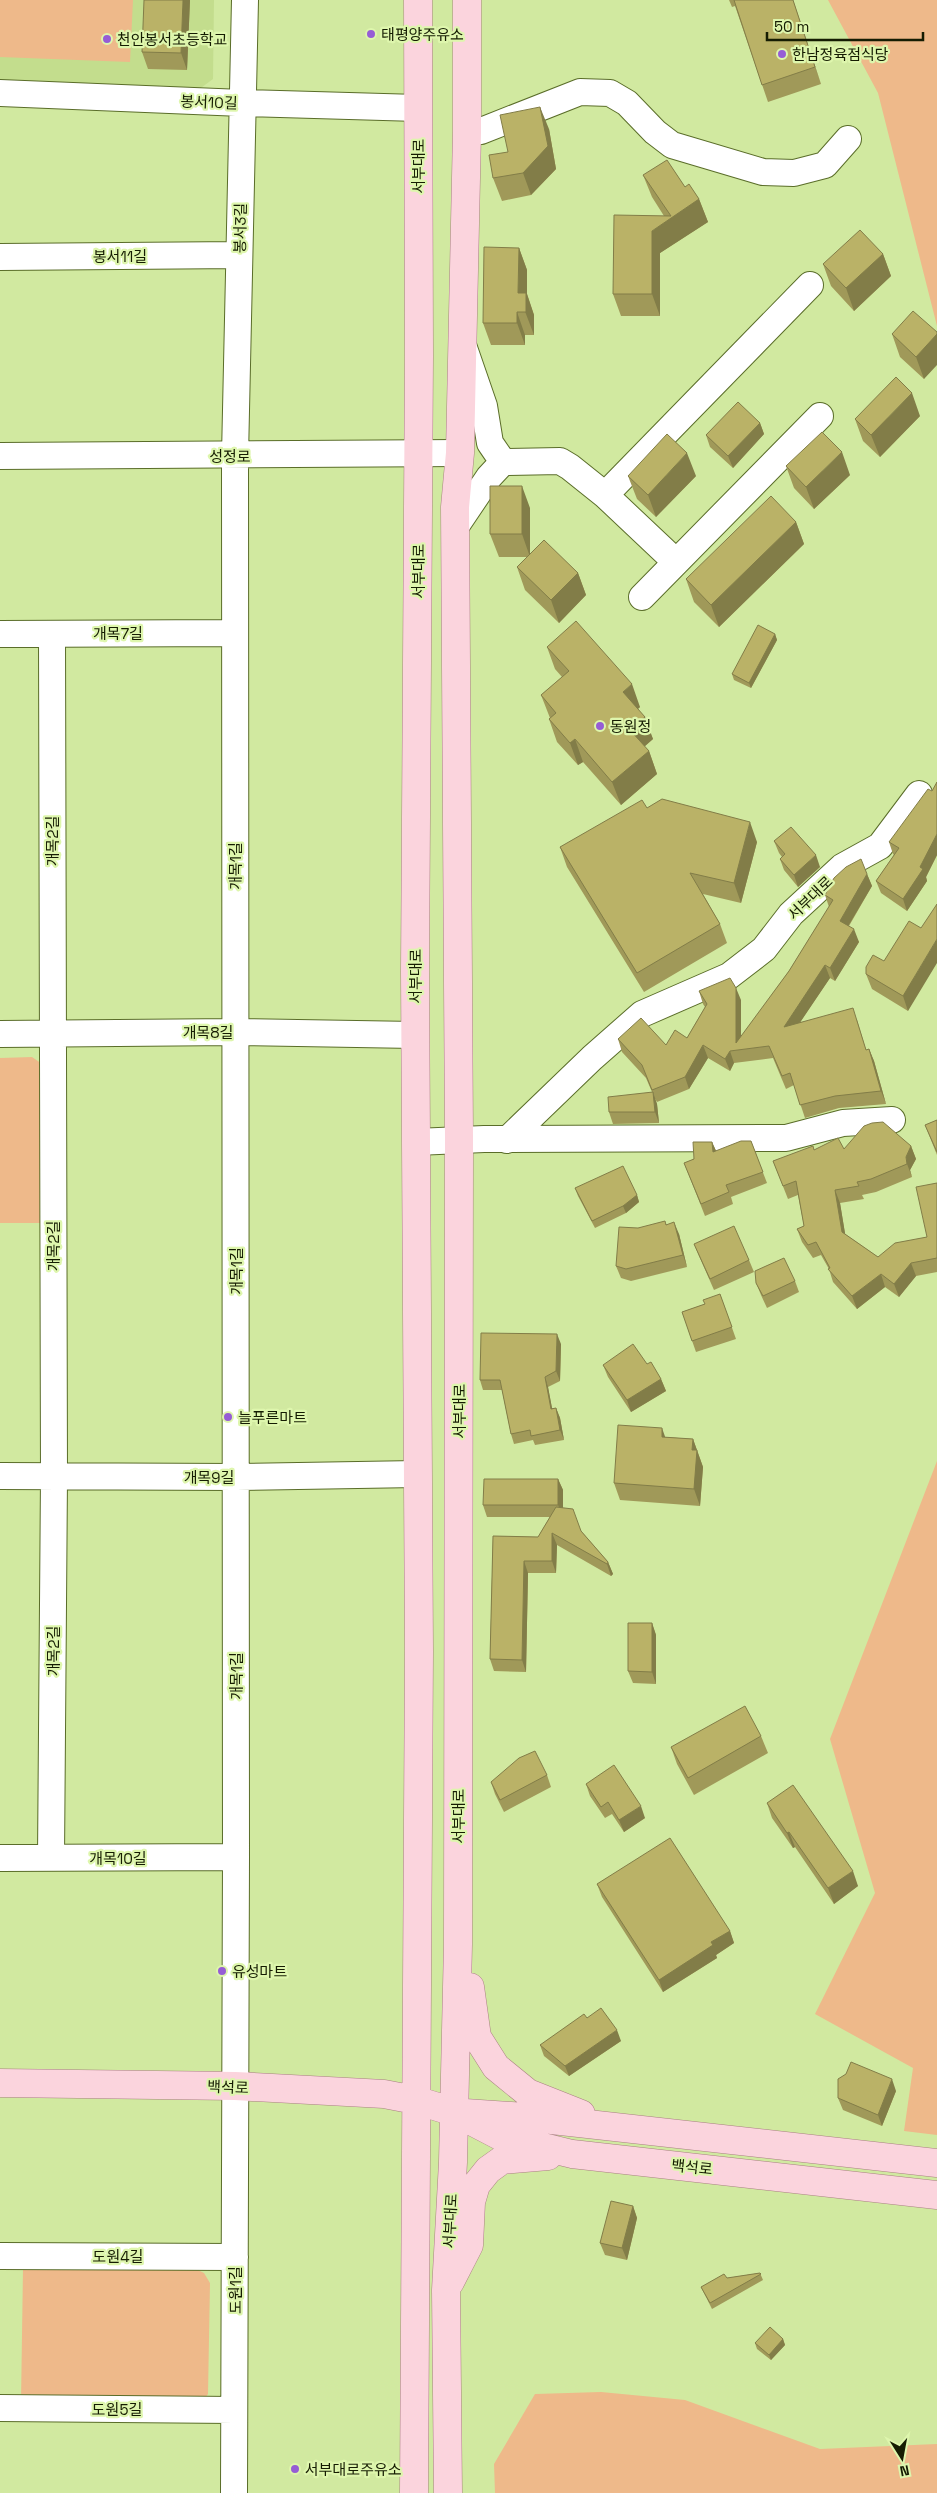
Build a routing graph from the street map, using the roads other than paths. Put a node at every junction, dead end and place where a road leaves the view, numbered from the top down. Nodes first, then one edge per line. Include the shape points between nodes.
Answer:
1 (245, 0) edge
2 (418, 0) edge
3 (467, 0) edge
4 (0, 93) edge
5 (242, 103) junction
6 (418, 108) junction
7 (467, 132) junction
8 (848, 139) dead end
9 (239, 255) junction
10 (0, 257) edge
11 (810, 285) dead end
12 (462, 343) junction
13 (820, 416) dead end
14 (460, 453) junction
15 (418, 454) junction
16 (0, 456) edge
17 (235, 456) junction
18 (503, 462) junction
19 (604, 495) junction
20 (456, 526) junction
21 (676, 562) junction
22 (642, 597) dead end
23 (235, 633) junction
24 (0, 634) edge
25 (52, 634) junction
26 (919, 794) dead end
27 (52, 1032) junction
28 (236, 1032) junction
29 (0, 1034) edge
30 (415, 1035) junction
31 (892, 1120) dead end
32 (459, 1140) junction
33 (508, 1140) junction
34 (416, 1142) junction
35 (417, 1474) junction
36 (0, 1476) edge
37 (54, 1476) junction
38 (236, 1477) junction
39 (236, 1857) junction
40 (0, 1858) edge
41 (51, 1858) junction
42 (458, 1944) junction
43 (0, 2083) edge
44 (235, 2086) junction
45 (415, 2100) junction
46 (454, 2112) junction
47 (613, 2127) junction
48 (572, 2154) junction
49 (937, 2163) edge
50 (937, 2195) edge
51 (0, 2256) edge
52 (235, 2257) junction
53 (446, 2290) junction
54 (0, 2408) edge
55 (234, 2410) junction
56 (234, 2493) edge
57 (414, 2493) edge
58 (448, 2493) edge

1 - 5 street, 봉서3길
2 - 6 main road, 서부대로
3 - 7 main road, 서부대로
4 - 5 street, 봉서10길
5 - 6 street, 봉서10길
5 - 9 street, 봉서3길
6 - 15 main road, 서부대로
7 - 8 street via 481,131 580,92 610,93 627,103 672,145 763,172 794,173 825,165
7 - 12 main road, 서부대로
9 - 10 street, 봉서11길
9 - 17 street, 봉서3길
11 - 19 street
12 - 14 main road, 서부대로
12 - 18 street via 484,406 490,443
13 - 21 street
14 - 15 street, 성정로
14 - 20 main road, 서부대로
15 - 17 street, 성정로
15 - 30 main road, 서부대로
16 - 17 street, 성정로
17 - 23 street, 개목1길
18 - 19 street via 560,461
18 - 20 street
19 - 21 street
20 - 32 main road, 서부대로
21 - 22 street
23 - 25 street, 개목7길
23 - 28 street, 개목1길
24 - 25 street, 개목7길
25 - 27 street, 개목2길
26 - 33 street, 서부대로 via 880,846 842,867 790,914 764,949 729,976 642,1014
27 - 28 street, 개목8길
27 - 29 street, 개목8길
27 - 37 street, 개목2길
28 - 30 street, 개목8길
28 - 38 street, 개목1길
30 - 34 main road, 서부대로
31 - 33 street via 843,1122 786,1138
32 - 33 street
32 - 34 street
32 - 42 main road, 서부대로
34 - 35 main road, 서부대로
35 - 38 street, 개목9길
35 - 45 main road, 서부대로
36 - 37 street, 개목9길
37 - 38 street, 개목9길
37 - 41 street, 개목2길
38 - 39 street, 개목1길
39 - 41 street, 개목10길
39 - 44 street, 개목1길
40 - 41 street, 개목10길
42 - 46 main road, 서부대로
42 - 47 main road via 471,1992 477,2037 496,2067 528,2093
43 - 44 main road, 백석로
44 - 45 main road, 백석로 via 384,2094
44 - 52 street, 도원1길
45 - 46 main road, 백석로
45 - 57 main road, 서부대로
46 - 47 main road, 백석로
46 - 48 main road, 백석로 via 502,2137
46 - 53 main road, 서부대로
47 - 49 main road, 백석로
48 - 50 main road, 백석로
48 - 53 main road via 502,2160 488,2170 476,2185 471,2202 469,2245
51 - 52 street, 도원4길
52 - 55 street, 도원1길
53 - 58 main road, 서부대로
54 - 55 street, 도원5길
55 - 56 street, 도원1길

